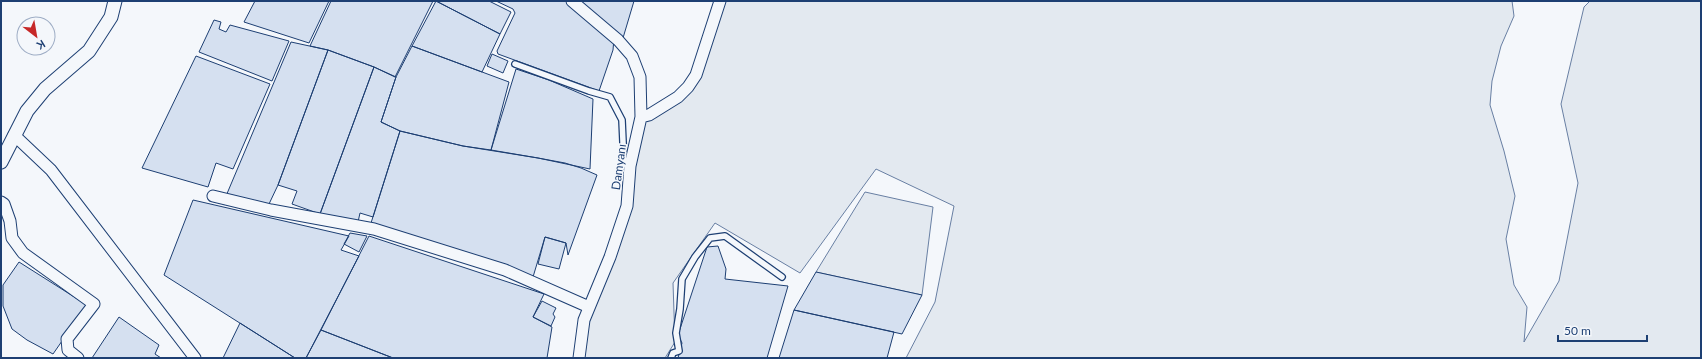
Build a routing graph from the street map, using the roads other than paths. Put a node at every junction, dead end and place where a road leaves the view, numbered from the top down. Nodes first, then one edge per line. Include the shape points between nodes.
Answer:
1 (115, 1) edge
2 (572, 1) edge
3 (720, 1) edge
4 (515, 64) dead end
5 (641, 117) junction
6 (14, 134) junction
7 (1, 162) edge
8 (630, 166) junction
9 (213, 196) dead end
10 (1, 202) edge
11 (782, 277) dead end
12 (589, 307) junction
13 (78, 358) edge
14 (195, 358) edge
15 (579, 358) edge
16 (671, 358) edge

1 - 6 street via 112,17 89,51 45,89 27,111
2 - 5 street, Damyanı via 618,40 632,56 640,77
3 - 5 street via 696,74 688,87 678,97
4 - 8 lane via 610,97 622,120 624,164
5 - 8 street, Damyanı
6 - 7 street
6 - 14 street via 51,170
8 - 12 street, Damyanı via 627,206
9 - 12 street via 271,210 374,229 505,270
10 - 13 street via 10,221 12,238 23,253 94,304 67,339 68,350
11 - 16 lane via 725,236 710,238 682,279 676,333 679,351 673,353
12 - 15 street, Damyanı via 584,320

